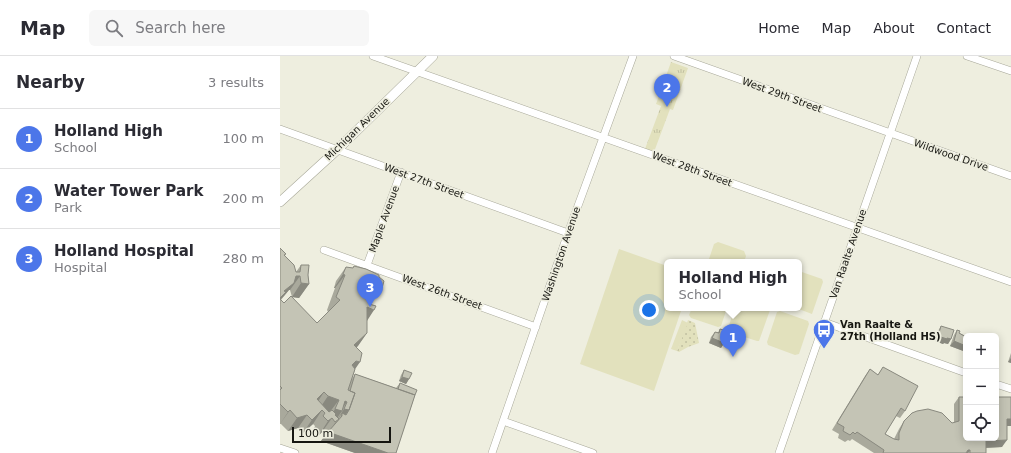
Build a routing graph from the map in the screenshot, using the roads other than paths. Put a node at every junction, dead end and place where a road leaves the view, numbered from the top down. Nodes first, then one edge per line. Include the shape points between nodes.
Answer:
1 (373, 56) edge
2 (433, 56) edge
3 (633, 56) edge
4 (674, 56) edge
5 (917, 56) edge
6 (967, 56) edge
7 (417, 71) junction
8 (1011, 71) edge
9 (280, 129) edge
10 (890, 134) junction
11 (603, 137) junction
12 (337, 150) junction
13 (401, 172) junction
14 (1011, 176) edge
15 (280, 202) edge
16 (858, 228) junction
17 (568, 233) junction
18 (324, 250) dead end
19 (367, 265) junction
20 (1011, 282) edge
21 (824, 322) junction
22 (536, 327) junction
23 (963, 372) edge
24 (999, 385) edge
25 (1011, 389) edge
26 (503, 421) junction
27 (280, 448) edge
28 (295, 453) edge
29 (492, 453) edge
30 (593, 453) edge
31 (779, 453) edge

1 - 7 street, West 28th Street
2 - 7 main road, Michigan Avenue
3 - 11 street, Washington Avenue
4 - 10 street, West 29th Street
5 - 10 street, Van Raalte Avenue
6 - 8 street
7 - 11 street, West 28th Street
7 - 12 main road, Michigan Avenue
9 - 12 street, West 27th Street
10 - 14 street, Wildwood Drive
10 - 16 street, Van Raalte Avenue
11 - 16 street, West 28th Street
11 - 17 street, Washington Avenue
12 - 13 street, West 27th Street
12 - 15 main road, Michigan Avenue
13 - 17 street, West 27th Street
13 - 19 street, Maple Avenue
16 - 20 street, West 28th Street
16 - 21 street, Van Raalte Avenue
17 - 22 street, Washington Avenue
18 - 19 street, West 26th Street
19 - 22 street, West 26th Street
21 - 23 street
21 - 31 street, Van Raalte Avenue
22 - 26 street, Washington Avenue
24 - 25 street
26 - 29 street, Washington Avenue
26 - 30 street
27 - 28 street

